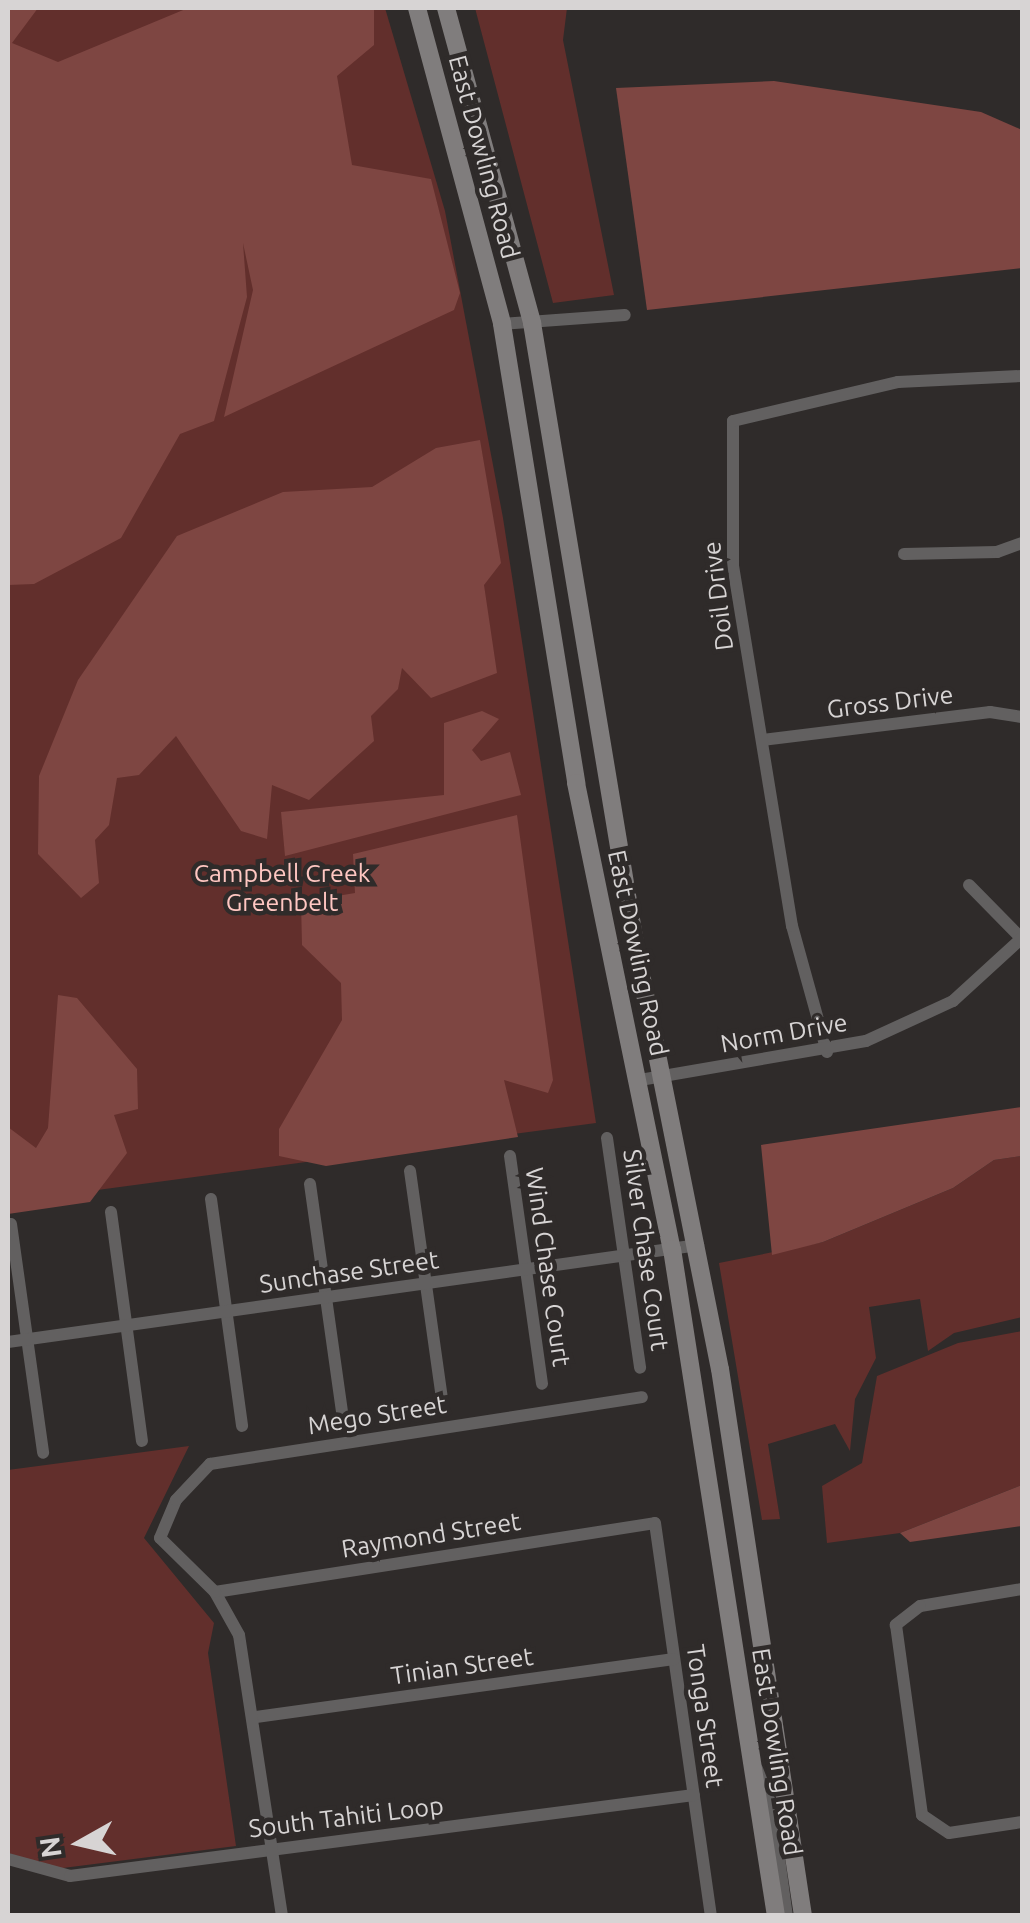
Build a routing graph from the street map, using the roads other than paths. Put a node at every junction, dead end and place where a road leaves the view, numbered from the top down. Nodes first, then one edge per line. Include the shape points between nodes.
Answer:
1 (417, 8) edge
2 (446, 8) edge
3 (626, 315) dead end
4 (532, 323) junction
5 (502, 324) junction
6 (1022, 376) edge
7 (1022, 543) edge
8 (904, 554) dead end
9 (1022, 717) edge
10 (762, 740) junction
11 (969, 886) dead end
12 (1022, 939) edge
13 (827, 1052) junction
14 (665, 1076) junction
15 (640, 1080) junction
16 (607, 1138) dead end
17 (510, 1156) dead end
18 (410, 1171) dead end
19 (310, 1184) dead end
20 (211, 1199) dead end
21 (111, 1212) dead end
22 (11, 1224) dead end
23 (698, 1245) junction
24 (672, 1249) junction
25 (624, 1256) junction
26 (528, 1268) junction
27 (426, 1284) junction
28 (327, 1297) junction
29 (227, 1312) junction
30 (127, 1326) junction
31 (28, 1340) junction
32 (8, 1342) edge
33 (640, 1368) dead end
34 (542, 1384) dead end
35 (642, 1396) dead end
36 (442, 1398) dead end
37 (342, 1412) dead end
38 (242, 1426) dead end
39 (142, 1440) dead end
40 (44, 1453) dead end
41 (654, 1523) joint
42 (1022, 1589) edge
43 (215, 1592) junction
44 (674, 1659) junction
45 (256, 1718) junction
46 (753, 1763) junction
47 (694, 1794) junction
48 (1022, 1822) edge
49 (270, 1849) junction
50 (8, 1859) edge
51 (282, 1916) edge
52 (712, 1916) edge
53 (776, 1916) edge
54 (787, 1916) edge
55 (802, 1916) edge

1 - 5 main road, East Dowling Road
2 - 4 main road, East Dowling Road
3 - 4 street
4 - 5 street
4 - 14 main road, East Dowling Road
5 - 15 main road, East Dowling Road via 576,782
6 - 10 street, Doil Drive via 898,382 733,421 733,566
7 - 8 street
9 - 10 street, Gross Drive via 990,712
10 - 13 street, Doil Drive via 792,926
11 - 12 street
12 - 13 street, Norm Drive via 953,1002
13 - 14 street, Norm Drive
14 - 15 street, Norm Drive
14 - 23 main road, East Dowling Road
15 - 24 main road, East Dowling Road
16 - 25 street, Silver Chase Court
17 - 26 street, Wind Chase Court
18 - 27 street
19 - 28 street
20 - 29 street
21 - 30 street
22 - 31 street
23 - 24 street, Sunchase Street
23 - 55 main road, East Dowling Road
24 - 25 street, Sunchase Street
24 - 46 main road, East Dowling Road
25 - 26 street, Sunchase Street
25 - 33 street, Silver Chase Court
26 - 27 street, Sunchase Street
26 - 34 street, Wind Chase Court
27 - 28 street, Sunchase Street
27 - 36 street
28 - 29 street, Sunchase Street
28 - 37 street
29 - 30 street, Sunchase Street
29 - 38 street
30 - 31 street, Sunchase Street
30 - 39 street
31 - 32 street, Sunchase Street
31 - 40 street
35 - 43 street, Mego Street via 210,1464 176,1500 160,1538
41 - 43 street, Raymond Street
41 - 44 street, Tonga Street
42 - 48 street via 920,1606 896,1625 922,1815 949,1833
43 - 45 street via 239,1636
44 - 45 street, Tinian Street
44 - 47 street, Tonga Street
45 - 49 street
46 - 53 main road, East Dowling Road
46 - 54 street via 769,1791
47 - 49 street, South Tahiti Loop
47 - 52 street, Tonga Street
49 - 50 street, South Tahiti Loop via 70,1876
49 - 51 street

